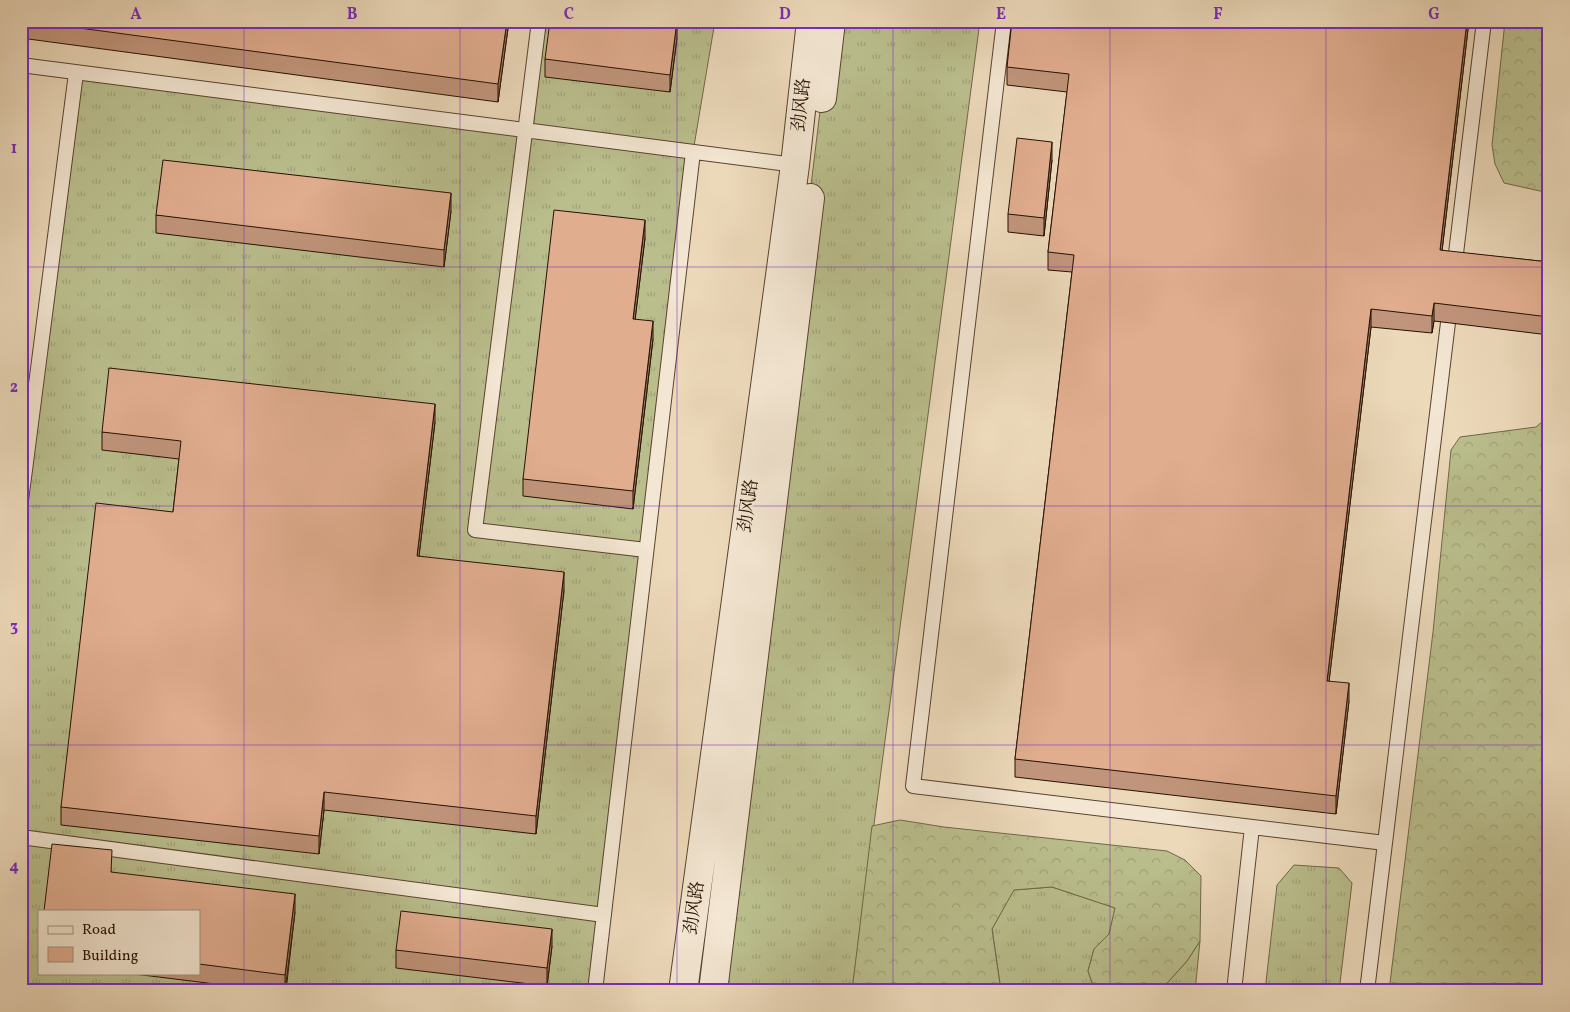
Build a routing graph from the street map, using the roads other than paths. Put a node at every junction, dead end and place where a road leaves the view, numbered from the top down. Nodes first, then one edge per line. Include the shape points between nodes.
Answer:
1 (539, 21) edge
2 (811, 21) edge
3 (831, 21) edge
4 (1004, 21) edge
5 (1484, 21) edge
6 (21, 65) edge
7 (76, 72) junction
8 (524, 129) junction
9 (693, 152) junction
10 (795, 165) junction
11 (23, 470) edge
12 (21, 500) edge
13 (646, 550) junction
14 (1252, 827) junction
15 (21, 837) edge
16 (1385, 843) junction
17 (604, 915) junction
18 (595, 991) edge
19 (683, 991) edge
20 (713, 991) edge
21 (1234, 991) edge
22 (1367, 991) edge

1 - 8 lane
2 - 10 street, 劲风路
3 - 20 street, 劲风路
4 - 14 lane via 913,786
5 - 16 lane
6 - 7 lane
7 - 8 lane
7 - 11 lane
8 - 9 lane
8 - 13 lane via 476,530
9 - 10 lane
9 - 13 lane
10 - 19 street, 劲风路
11 - 12 lane
13 - 17 lane
14 - 16 lane
14 - 21 lane
15 - 17 lane
16 - 22 lane
17 - 18 lane

